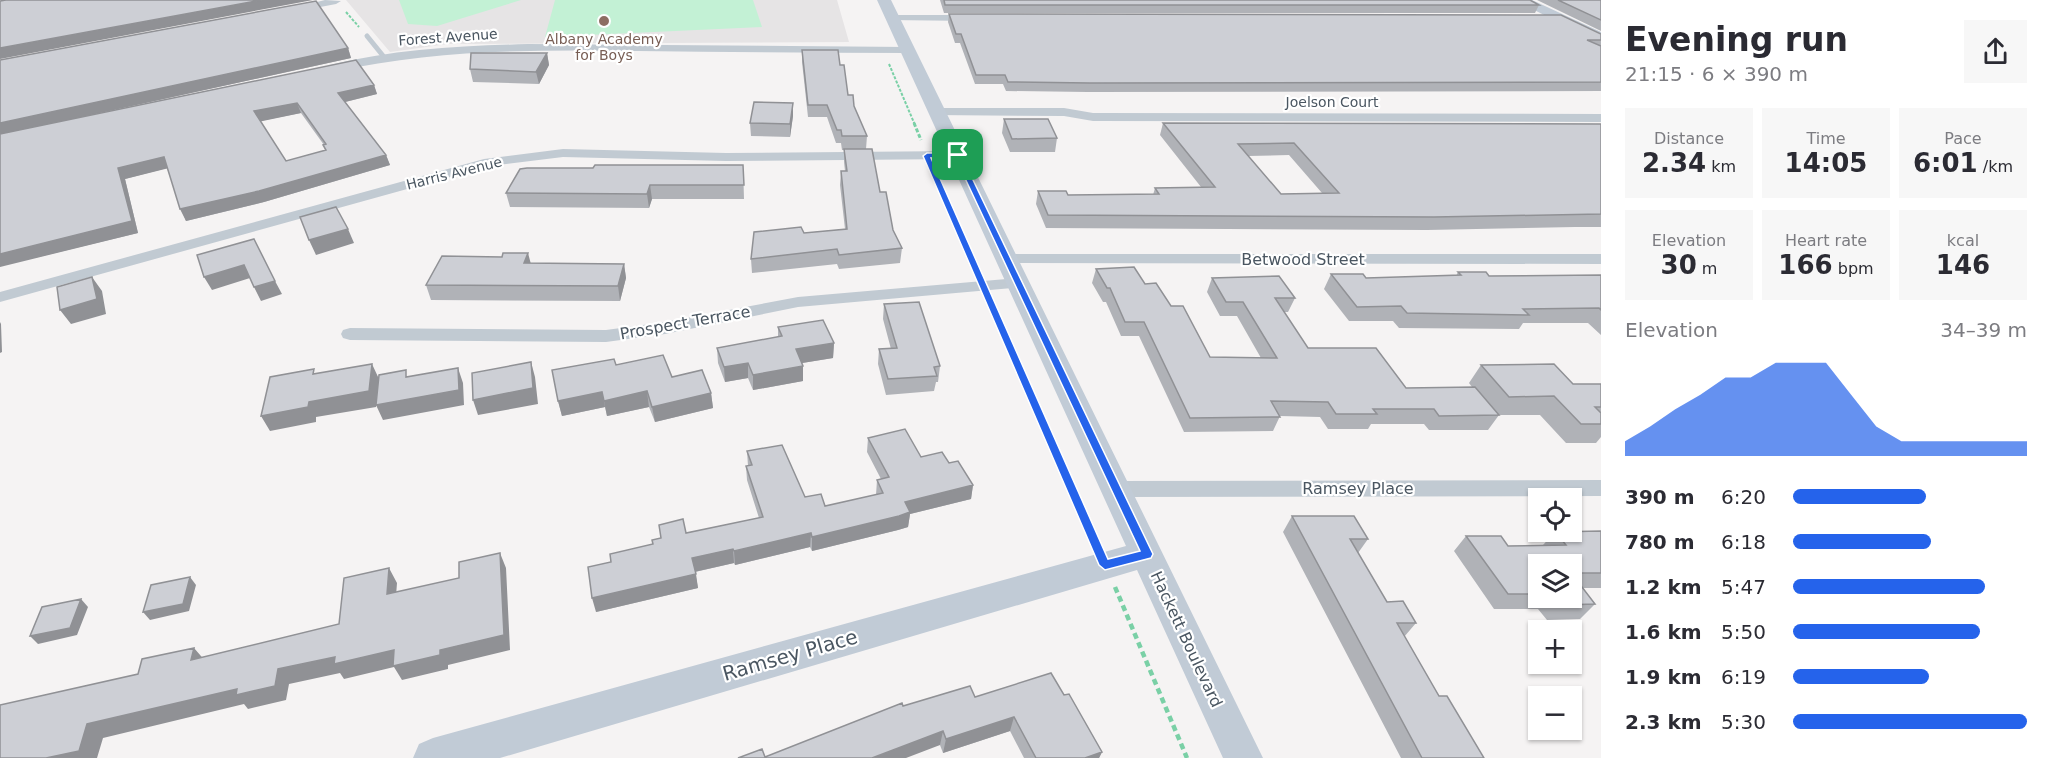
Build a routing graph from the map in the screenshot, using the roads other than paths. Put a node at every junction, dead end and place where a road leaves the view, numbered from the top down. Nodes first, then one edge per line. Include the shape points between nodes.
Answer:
1 (336, 0) edge
2 (1521, 0) edge
3 (888, 9) edge
4 (279, 12) edge
5 (982, 18) edge
6 (1534, 18) edge
7 (1558, 18) junction
8 (367, 36) road end
9 (1601, 38) edge
10 (896, 50) junction
11 (384, 57) junction
12 (326, 70) edge
13 (1411, 107) junction
14 (1567, 107) junction
15 (1601, 107) edge
16 (938, 112) junction
17 (1245, 112) junction
18 (1423, 117) junction
19 (1583, 117) junction
20 (1601, 118) edge
21 (958, 155) junction
22 (1006, 259) junction
23 (1601, 259) edge
24 (1018, 283) junction
25 (0, 297) edge
26 (350, 334) dead end
27 (1601, 488) edge
28 (1116, 489) junction
29 (1147, 554) junction
30 (434, 758) edge
31 (1243, 758) edge

1 - 4 street
2 - 7 street
3 - 5 street
3 - 10 street, Hackett Boulevard
6 - 7 street
7 - 9 street
8 - 11 lane
10 - 11 street, Forest Avenue via 528,47 418,51
10 - 16 street, Hackett Boulevard
11 - 12 street, Forest Avenue
13 - 14 street, Joelson Court
13 - 17 street, Joelson Court
13 - 18 street
14 - 15 street, Joelson Court
14 - 19 street
16 - 17 street, Joelson Court via 1064,112 1093,117
16 - 21 street, Hackett Boulevard
17 - 18 street, Joelson Court
18 - 19 street, Joelson Court
19 - 20 street, Joelson Court
21 - 22 street, Hackett Boulevard
21 - 25 street, Harris Avenue via 563,153 489,162
22 - 23 street, Betwood Street
22 - 24 street, Hackett Boulevard
24 - 26 street, Prospect Terrace via 798,302 606,336
24 - 28 street, Hackett Boulevard
27 - 28 street, Ramsey Place
28 - 29 street, Hackett Boulevard
29 - 30 street, Ramsey Place
29 - 31 street, Hackett Boulevard

